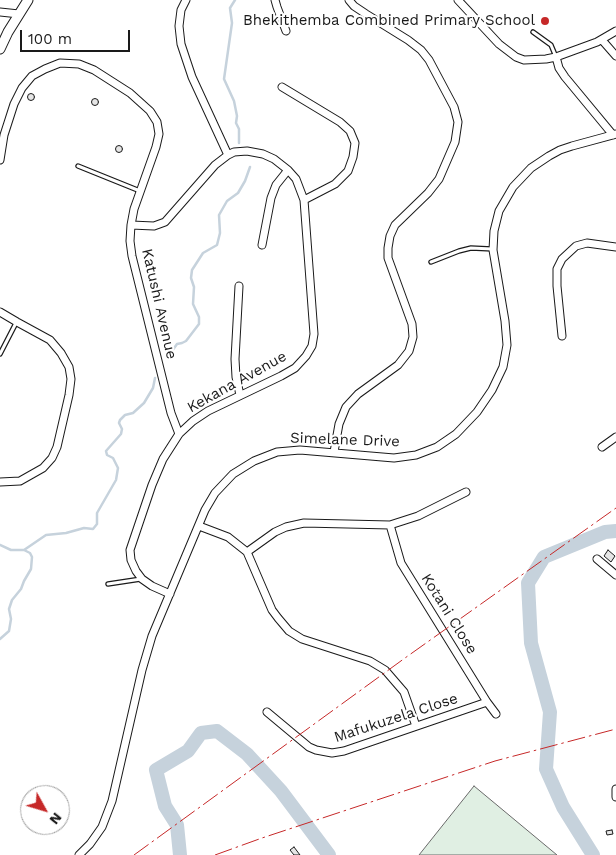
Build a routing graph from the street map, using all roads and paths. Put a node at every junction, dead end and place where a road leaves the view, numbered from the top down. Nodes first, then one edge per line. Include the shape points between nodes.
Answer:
1 (28, 0) edge
2 (186, 0) edge
3 (275, 0) edge
4 (349, 0) edge
5 (458, 0) edge
6 (0, 12) edge
7 (19, 14) junction
8 (286, 31) dead end
9 (616, 31) edge
10 (533, 32) dead end
11 (602, 40) junction
12 (0, 49) edge
13 (616, 56) edge
14 (556, 57) junction
15 (282, 88) dead end
16 (614, 134) edge
17 (228, 155) junction
18 (0, 160) edge
19 (78, 166) dead end
20 (288, 170) junction
21 (140, 191) junction
22 (304, 200) junction
23 (130, 225) junction
24 (262, 245) dead end
25 (616, 246) edge
26 (492, 250) junction
27 (431, 262) dead end
28 (239, 286) dead end
29 (0, 312) edge
30 (17, 322) junction
31 (562, 336) dead end
32 (0, 354) edge
33 (240, 396) junction
34 (179, 434) junction
35 (616, 437) edge
36 (602, 447) dead end
37 (334, 452) junction
38 (0, 482) edge
39 (466, 492) dead end
40 (390, 524) junction
41 (199, 526) junction
42 (247, 552) junction
43 (597, 559) dead end
44 (616, 575) edge
45 (142, 579) junction
46 (108, 584) dead end
47 (170, 594) junction
48 (488, 702) junction
49 (267, 712) dead end
50 (496, 714) dead end
51 (416, 726) junction
52 (616, 788) edge
53 (616, 797) edge
54 (79, 855) edge

1 - 7 street
2 - 17 street via 178,26 181,44 192,77
3 - 8 street
4 - 37 street via 421,50 454,107 458,122 455,142 439,178 395,225 390,236 388,258 412,324 409,351 398,365 358,394 346,407
5 - 14 street via 516,58 546,60
6 - 7 street
7 - 12 street
9 - 11 street
10 - 14 lane via 551,45
11 - 13 street
11 - 14 street
14 - 16 street via 561,72
15 - 22 street via 340,122 350,131 355,143 348,171 335,184
16 - 26 street, Simelane Drive via 560,150 531,168 513,187 500,211
17 - 20 street, Kekana Avenue via 247,151 263,154 274,158
17 - 23 street via 214,164 165,222 154,226
18 - 21 street, Katushi Avenue via 4,135 22,88 32,76 45,69 60,63 79,64 130,93 157,122 156,147
19 - 21 lane
20 - 22 street, Kekana Avenue via 296,179
20 - 24 street via 271,198
21 - 23 street, Katushi Avenue
22 - 33 street, Kekana Avenue via 314,334 312,346 295,368
23 - 34 street, Katushi Avenue via 132,256
25 - 31 street via 586,243 576,246 562,259 557,269
26 - 27 lane via 471,248
26 - 37 street, Simelane Drive via 507,345 492,390 477,412 456,434 437,447 416,455 394,458
28 - 33 street via 236,377
29 - 30 street
30 - 32 lane
30 - 38 street via 50,340 61,352 71,379 52,458 20,481
33 - 34 street, Kekana Avenue via 208,411
34 - 45 street, Kekana Avenue via 152,485 130,550 131,560
35 - 36 street
37 - 41 street, Simelane Drive via 277,452 254,461 233,474 215,493
39 - 40 street via 418,516
40 - 42 street via 304,523 275,532
40 - 48 street, Kotani Close via 402,563
41 - 42 street via 228,537
41 - 47 street, Simelane Drive
42 - 51 street via 272,610 289,631 302,639 370,661 385,670 404,692
43 - 44 street
45 - 46 lane
45 - 47 street
47 - 54 street, Simelane Drive via 142,670 112,801 102,827
48 - 50 street, Kotani Close
48 - 51 street, Mafukuzela Close
49 - 51 street, Mafukuzela Close via 309,747 332,753
52 - 53 street

